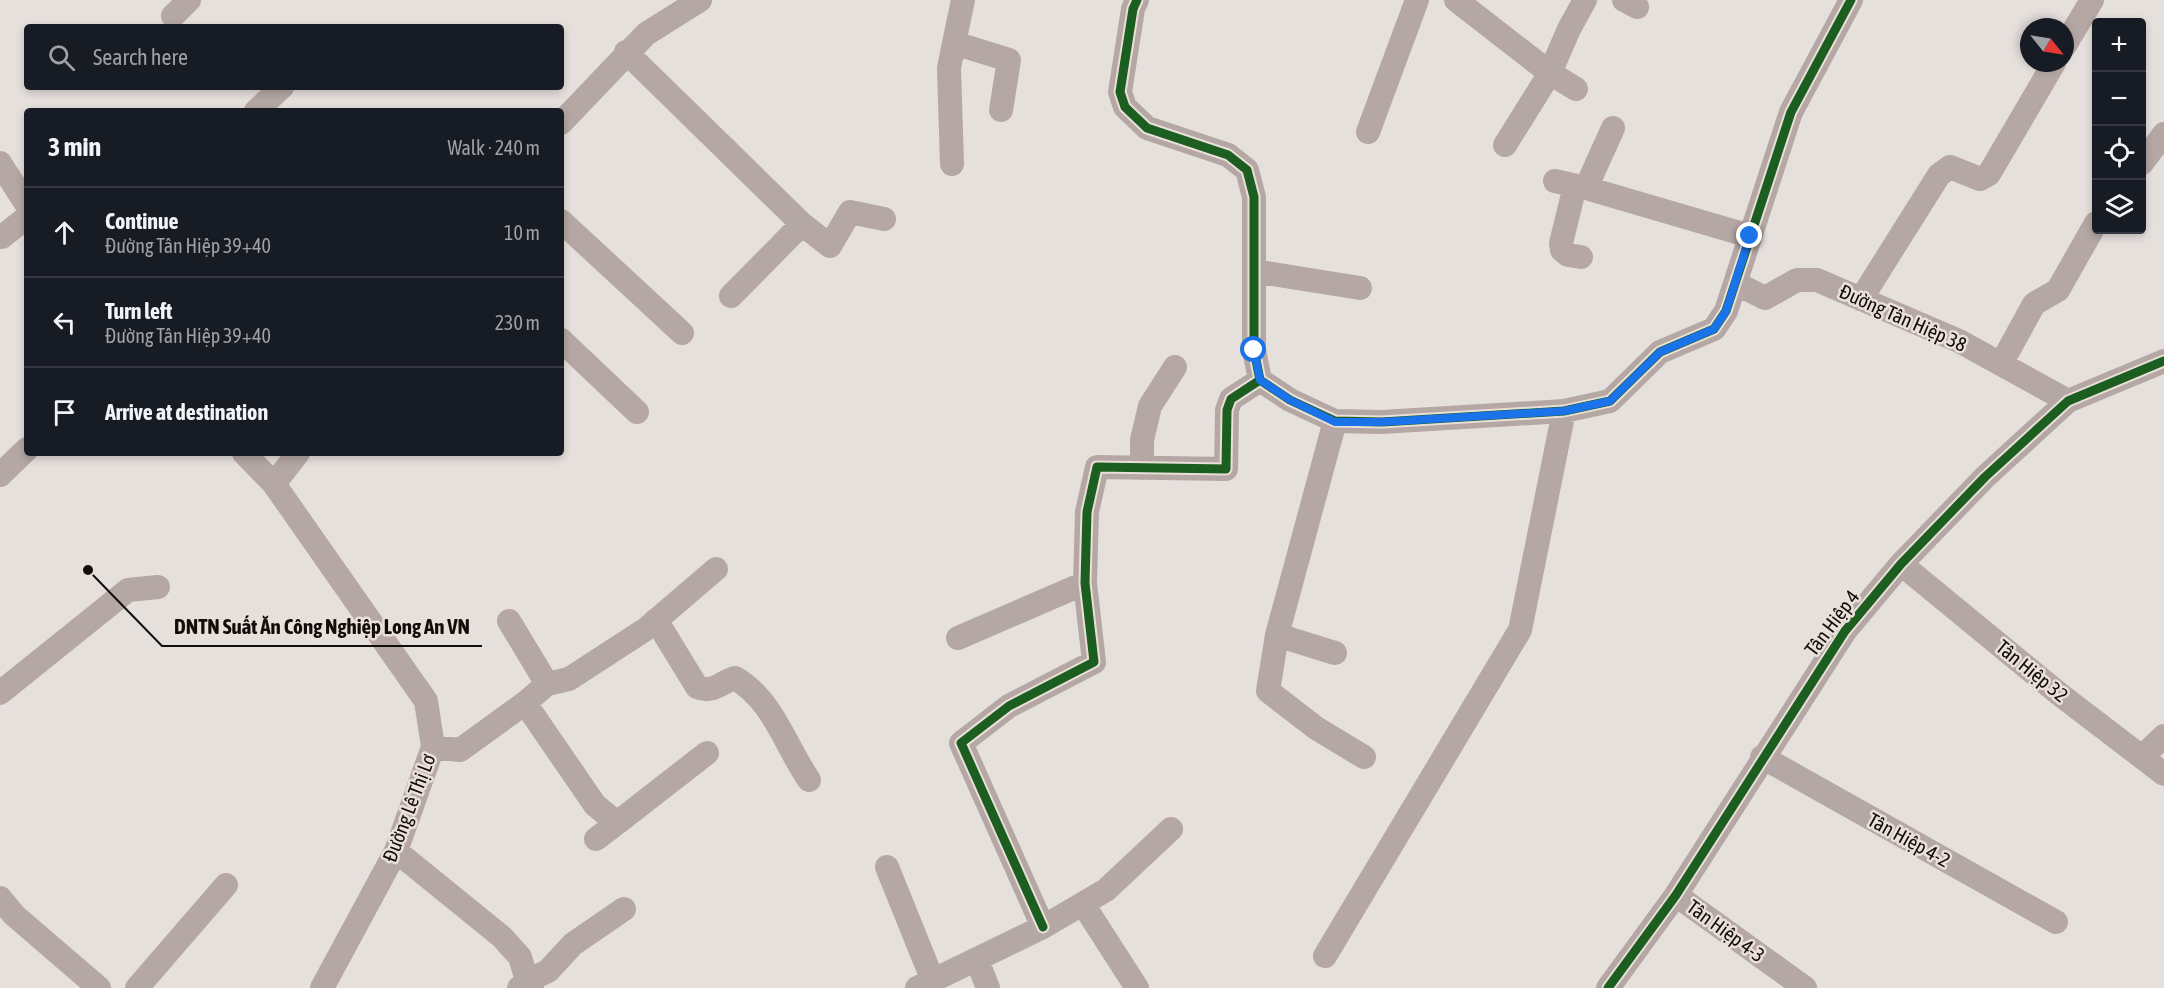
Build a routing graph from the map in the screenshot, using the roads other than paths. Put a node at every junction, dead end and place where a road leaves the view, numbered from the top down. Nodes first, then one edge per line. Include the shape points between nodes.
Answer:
1 (700, 0) edge
2 (963, 0) edge
3 (1137, 0) edge
4 (1417, 0) edge
5 (1456, 0) edge
6 (1585, 0) edge
7 (1851, 0) edge
8 (2092, 0) edge
9 (2074, 30) edge
10 (954, 43) junction
11 (627, 52) junction
12 (2049, 72) edge
13 (1550, 73) junction
14 (1576, 89) dead end
15 (279, 90) edge
16 (259, 108) edge
17 (1001, 110) dead end
18 (564, 120) edge
19 (1613, 128) dead end
20 (1368, 132) dead end
21 (2164, 134) edge
22 (1505, 145) dead end
23 (2146, 158) edge
24 (0, 163) edge
25 (952, 164) dead end
26 (1572, 185) junction
27 (24, 200) edge
28 (24, 219) edge
29 (884, 219) dead end
30 (564, 224) edge
31 (802, 224) junction
32 (2092, 232) edge
33 (1750, 236) junction
34 (2, 237) dead end
35 (1581, 257) dead end
36 (1254, 271) junction
37 (1735, 283) junction
38 (1360, 288) dead end
39 (730, 296) dead end
40 (1861, 299) junction
41 (682, 333) dead end
42 (564, 343) edge
43 (2164, 361) edge
44 (2001, 364) junction
45 (1175, 367) dead end
46 (1260, 380) junction
47 (2068, 401) junction
48 (1564, 411) junction
49 (637, 412) dead end
50 (1335, 422) junction
51 (24, 452) edge
52 (247, 456) edge
53 (296, 456) edge
54 (1142, 468) junction
55 (0, 475) edge
56 (274, 484) junction
57 (1901, 564) junction
58 (716, 569) dead end
59 (1085, 583) junction
60 (158, 587) dead end
61 (656, 620) junction
62 (509, 621) dead end
63 (1277, 635) junction
64 (958, 638) dead end
65 (1335, 652) dead end
66 (548, 684) junction
67 (0, 693) edge
68 (525, 703) junction
69 (2164, 736) edge
70 (433, 747) junction
71 (706, 753) dead end
72 (1364, 757) dead end
73 (2142, 757) junction
74 (1762, 758) junction
75 (2164, 774) edge
76 (808, 780) dead end
77 (617, 823) junction
78 (1171, 829) dead end
79 (596, 839) dead end
80 (396, 851) junction
81 (887, 867) dead end
82 (226, 885) dead end
83 (1676, 895) junction
84 (0, 898) edge
85 (1083, 904) junction
86 (624, 909) dead end
87 (2056, 922) dead end
88 (1043, 927) junction
89 (1325, 956) dead end
90 (977, 960) junction
91 (925, 985) edge
92 (526, 986) edge
93 (99, 988) edge
94 (137, 988) edge
95 (322, 988) edge
96 (988, 988) edge
97 (1137, 988) edge
98 (1608, 988) edge
99 (1805, 988) edge

1 - 11 street via 646,34
2 - 10 street
3 - 36 street via 1120,92 1125,107 1147,128 1228,155 1247,170 1254,196
4 - 20 street
5 - 13 street
6 - 13 street
7 - 33 street via 1791,112
8 - 9 street
10 - 17 street via 1008,60
10 - 25 street via 949,68
11 - 18 street
11 - 31 street
12 - 40 street via 1989,174 1980,179 1950,167 1939,175
13 - 14 street
13 - 22 street
15 - 16 street
19 - 26 street
21 - 23 street
24 - 27 street
26 - 33 street
26 - 35 street via 1561,243 1568,255
28 - 34 street
29 - 31 street via 850,212 830,246
30 - 41 street
31 - 39 street
32 - 44 street via 2058,290 2034,304
33 - 37 street
36 - 38 street
36 - 46 street via 1254,350
37 - 40 street, Đường Tân Hiệp 38 via 1765,298 1797,280 1817,280
37 - 48 street via 1726,311 1714,329 1660,352 1610,401
40 - 44 street, Đường Tân Hiệp 38 via 1959,341
42 - 49 street
43 - 47 street, Tân Hiệp 4
44 - 47 street, Đường Tân Hiệp 38
45 - 54 street via 1150,406 1142,440
46 - 50 street
46 - 54 street via 1232,399 1227,410 1226,470
47 - 57 street, Tân Hiệp 4 via 1985,477
48 - 50 street
48 - 89 street via 1520,630
50 - 63 street
51 - 55 street
52 - 56 street, Đường Lê Thị Lơ
53 - 56 street
54 - 59 street via 1097,467 1087,512
56 - 70 street, Đường Lê Thị Lơ via 426,701
57 - 73 street, Tân Hiệp 32
57 - 74 street, Tân Hiệp 4 via 1845,631
58 - 61 street
59 - 64 street
59 - 88 street via 1094,662 1009,706 961,743
60 - 67 street via 128,590
61 - 66 street via 569,679
61 - 76 street via 697,687 712,690 735,678 763,702
62 - 66 street
63 - 65 street
63 - 72 street via 1268,691 1316,728
66 - 68 street
68 - 70 street via 460,750
68 - 77 street via 595,805
69 - 73 street
70 - 80 street, Đường Lê Thị Lơ
71 - 77 street
73 - 75 street, Tân Hiệp 32
74 - 83 street, Tân Hiệp 4
74 - 87 street, Tân Hiệp 4-2
77 - 79 street
78 - 85 street via 1106,890
80 - 92 street via 502,937 520,957
80 - 95 street, Đường Lê Thị Lơ
81 - 91 street
82 - 94 street
83 - 98 street, Tân Hiệp 4
83 - 99 street, Tân Hiệp 4-3
84 - 93 street via 14,915
85 - 88 street
85 - 97 street
86 - 92 street via 573,944 548,971
88 - 90 street
90 - 91 street
90 - 96 street

